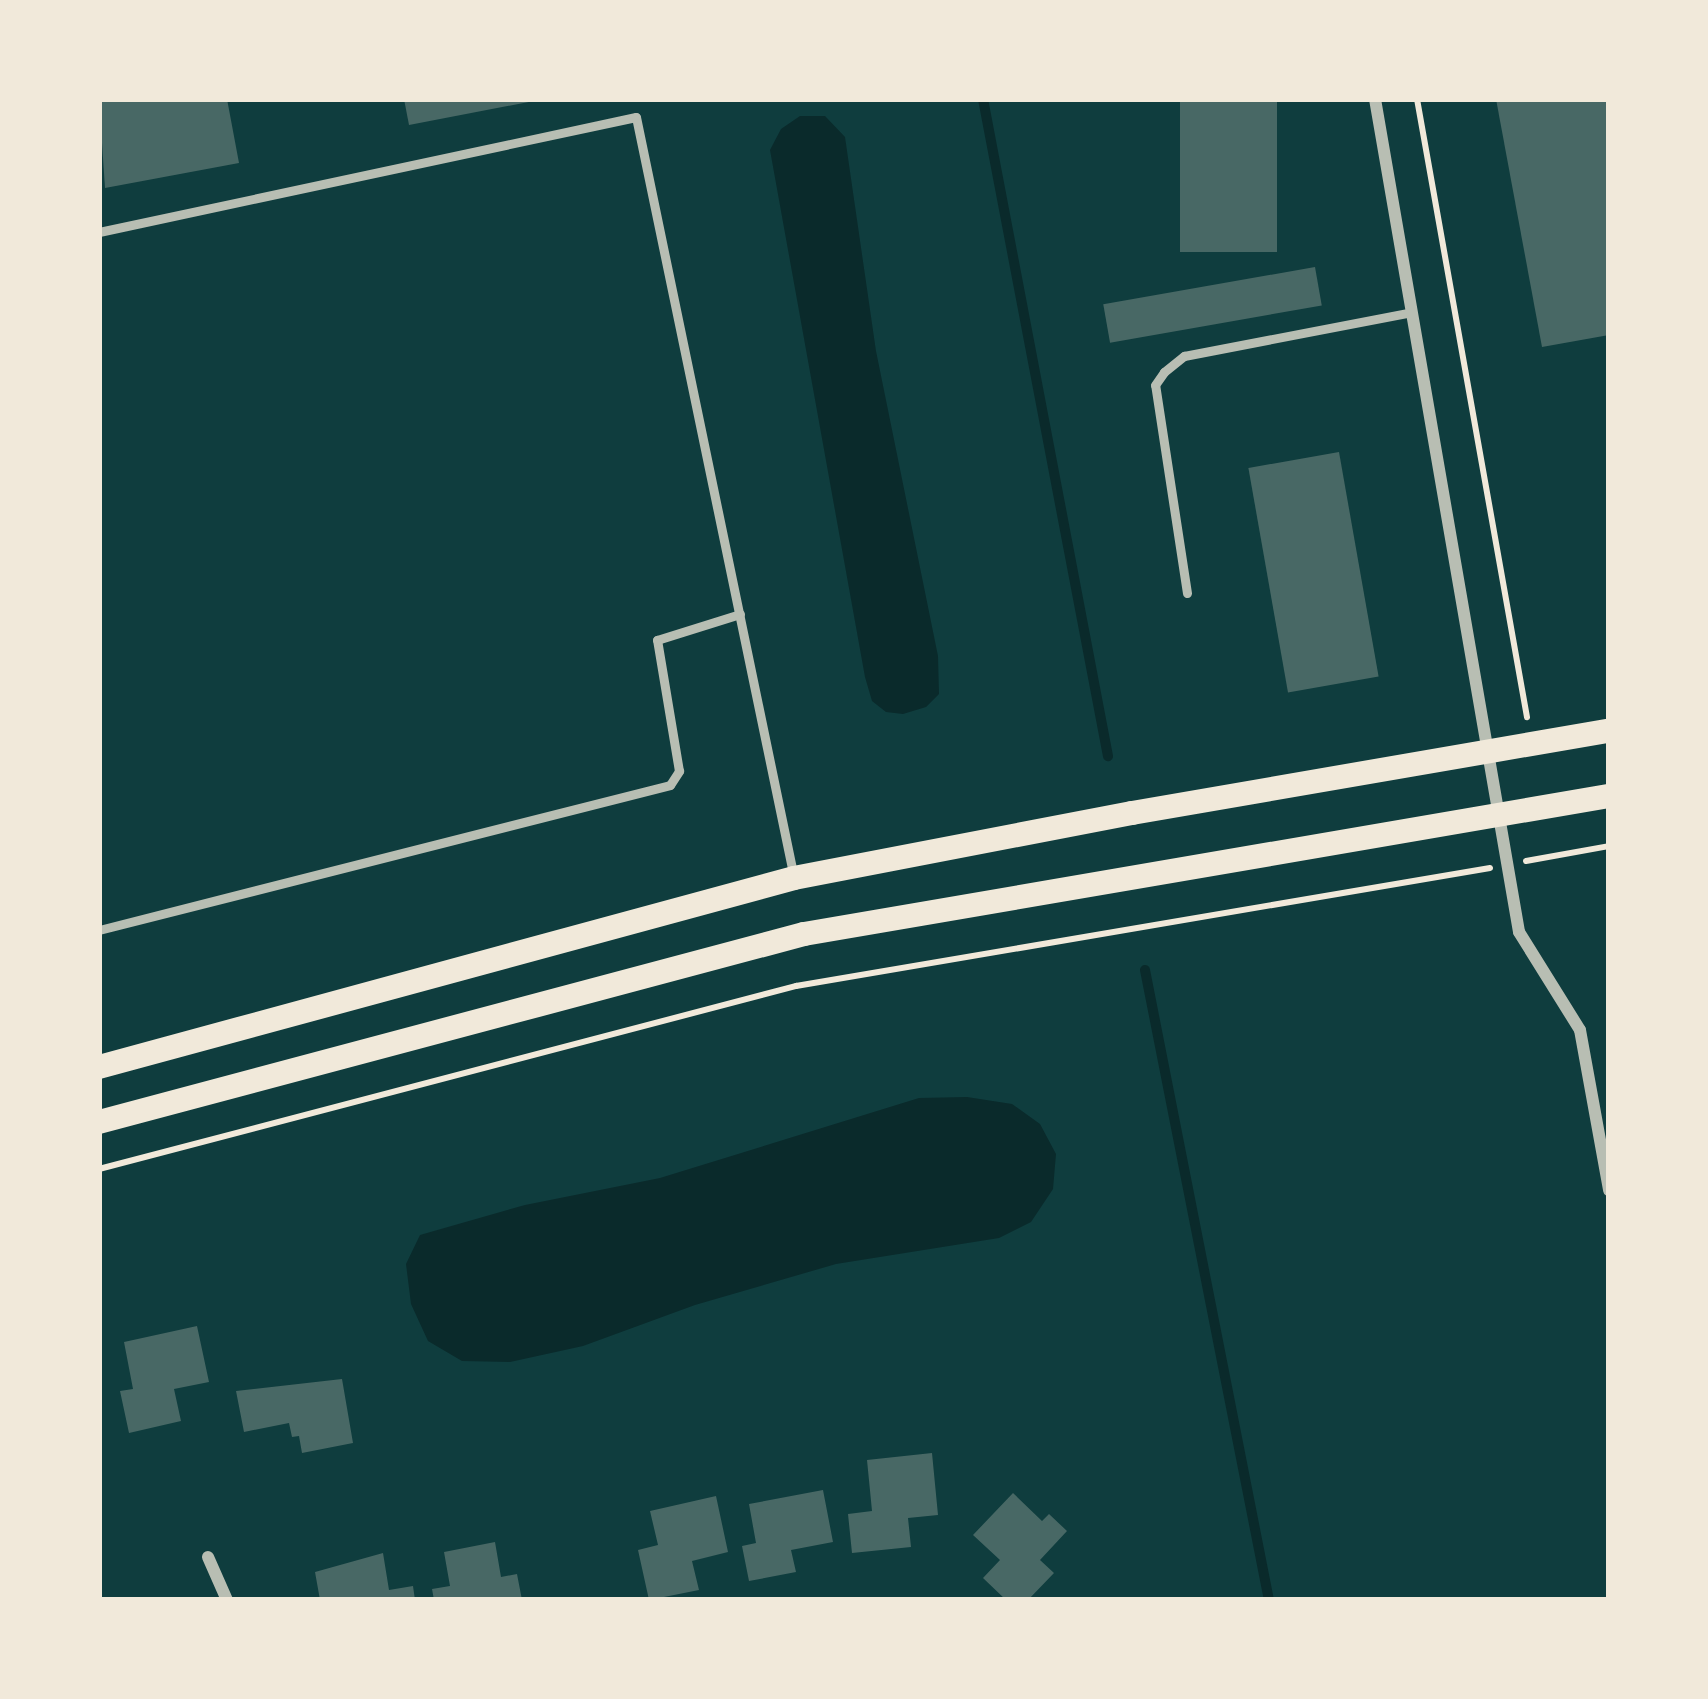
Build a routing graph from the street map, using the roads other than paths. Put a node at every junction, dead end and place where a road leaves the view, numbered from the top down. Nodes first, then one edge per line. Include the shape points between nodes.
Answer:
1 (1375, 99) edge
2 (99, 232) edge
3 (1412, 311) junction
4 (1187, 593) dead end
5 (740, 614) junction
6 (1609, 731) edge
7 (1489, 752) junction
8 (1609, 796) edge
9 (1500, 816) junction
10 (794, 878) junction
11 (99, 930) edge
12 (99, 1067) edge
13 (99, 1122) edge
14 (1609, 1190) edge
15 (208, 1557) dead end
16 (227, 1600) edge

1 - 3 street
2 - 5 lane via 636,117
3 - 4 lane via 1184,356 1164,372 1155,386
3 - 7 street
5 - 10 lane
5 - 11 lane via 657,640 679,771 670,785
6 - 7 main road
7 - 9 street
7 - 10 main road
8 - 9 main road
9 - 13 main road via 804,934
9 - 14 street via 1519,932 1580,1030
10 - 12 main road
15 - 16 street

